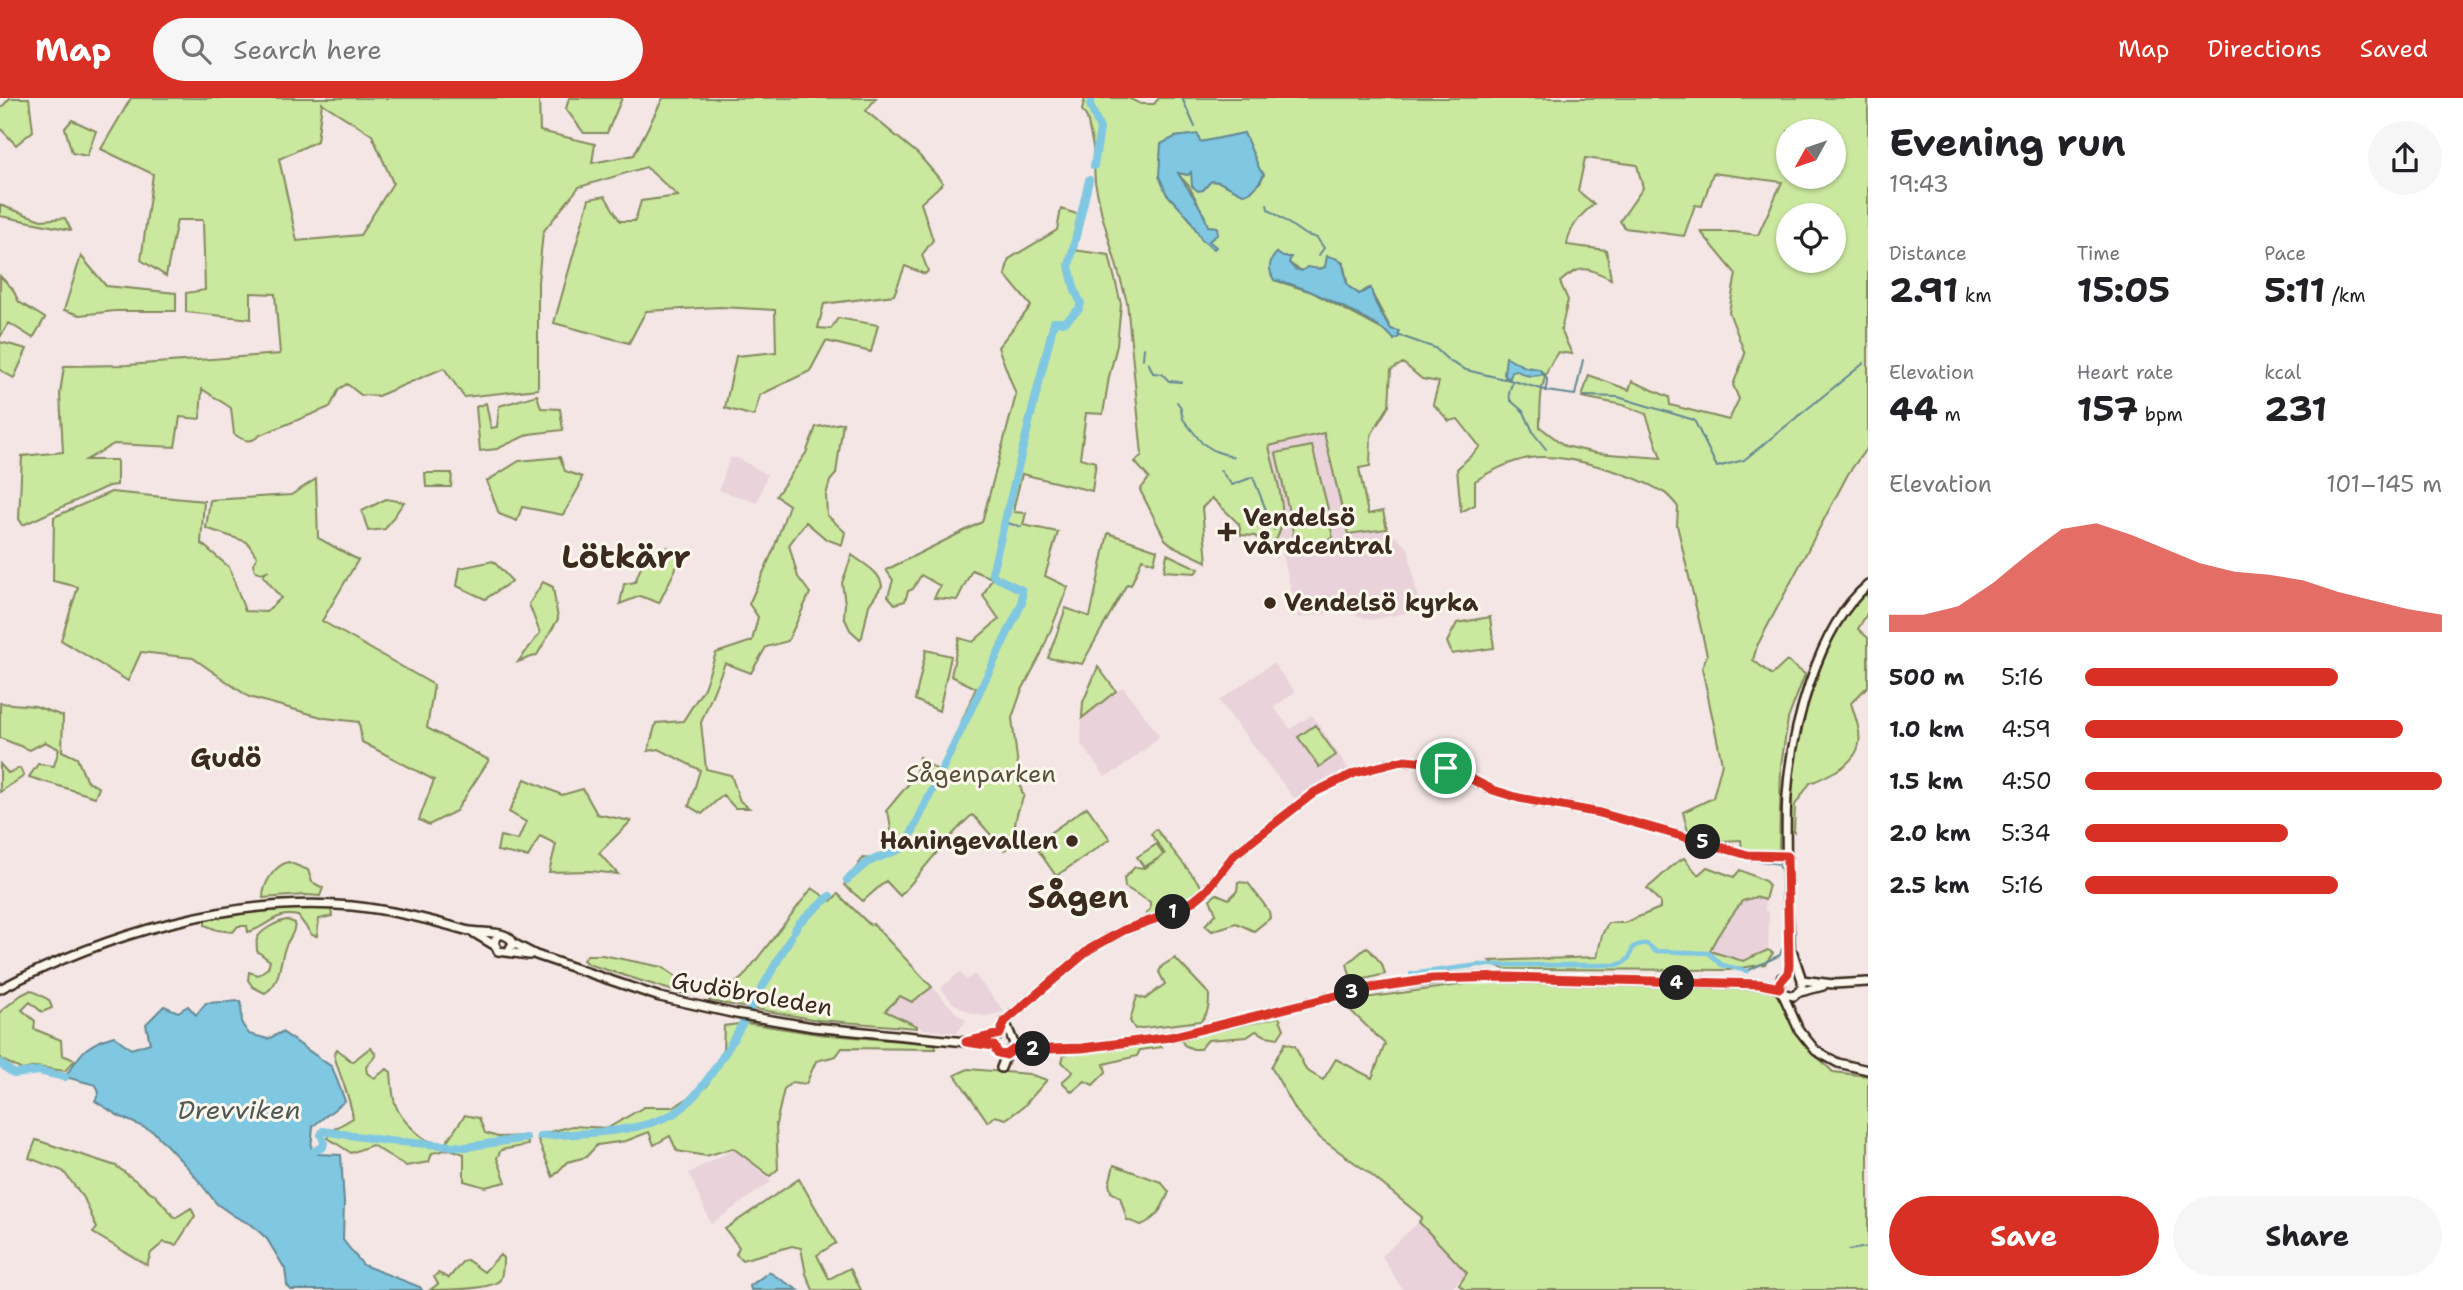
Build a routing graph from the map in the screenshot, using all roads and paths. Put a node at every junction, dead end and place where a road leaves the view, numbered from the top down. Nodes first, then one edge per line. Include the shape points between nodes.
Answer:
1 (1868, 585) edge
2 (1787, 856) junction
3 (470, 931) junction
4 (499, 935) junction
5 (1790, 942) junction
6 (513, 943) junction
7 (494, 946) junction
8 (508, 952) junction
9 (536, 955) junction
10 (1785, 976) junction
11 (1801, 978) junction
12 (1868, 982) edge
13 (1760, 984) junction
14 (1833, 984) junction
15 (1782, 991) junction
16 (0, 992) edge
17 (1798, 993) junction
18 (1793, 1012) junction
19 (1005, 1021) junction
20 (999, 1035) junction
21 (966, 1042) junction
22 (1006, 1047) junction
23 (1868, 1070) edge

1 - 2 main road via 1833,629 1796,731 1787,796
2 - 5 main road
2 - 19 main road via 1748,855 1600,813 1519,798 1451,769 1405,760 1355,773 1315,792 1234,855 1195,900 1098,944
3 - 4 main road
3 - 7 main road
3 - 16 main road via 416,916 349,906 242,911 131,934 86,950
4 - 6 main road via 509,936
4 - 7 main road
5 - 10 main road
5 - 11 main road
6 - 8 main road
6 - 9 main road, Gudöbroleden
7 - 8 main road via 501,953
8 - 9 main road, Gudöbroleden
9 - 21 main road, Gudöbroleden via 660,997 736,1014 813,1027
10 - 11 main road
10 - 13 main road, Gudöbroleden
10 - 15 main road
11 - 14 main road
11 - 17 main road
12 - 14 main road
13 - 15 main road, Gudöbroleden
13 - 22 main road, Gudöbroleden via 1432,979 1364,989 1170,1037 1082,1048
14 - 17 main road
15 - 17 main road, Gudöbroleden
15 - 18 main road
17 - 18 main road
18 - 23 main road via 1799,1030 1816,1051 1838,1063
19 - 20 main road
19 - 22 main road
20 - 21 main road, Gudöbroleden
20 - 22 main road
20 - 22 main road, Gudöbroleden
21 - 22 main road, Gudöbroleden

